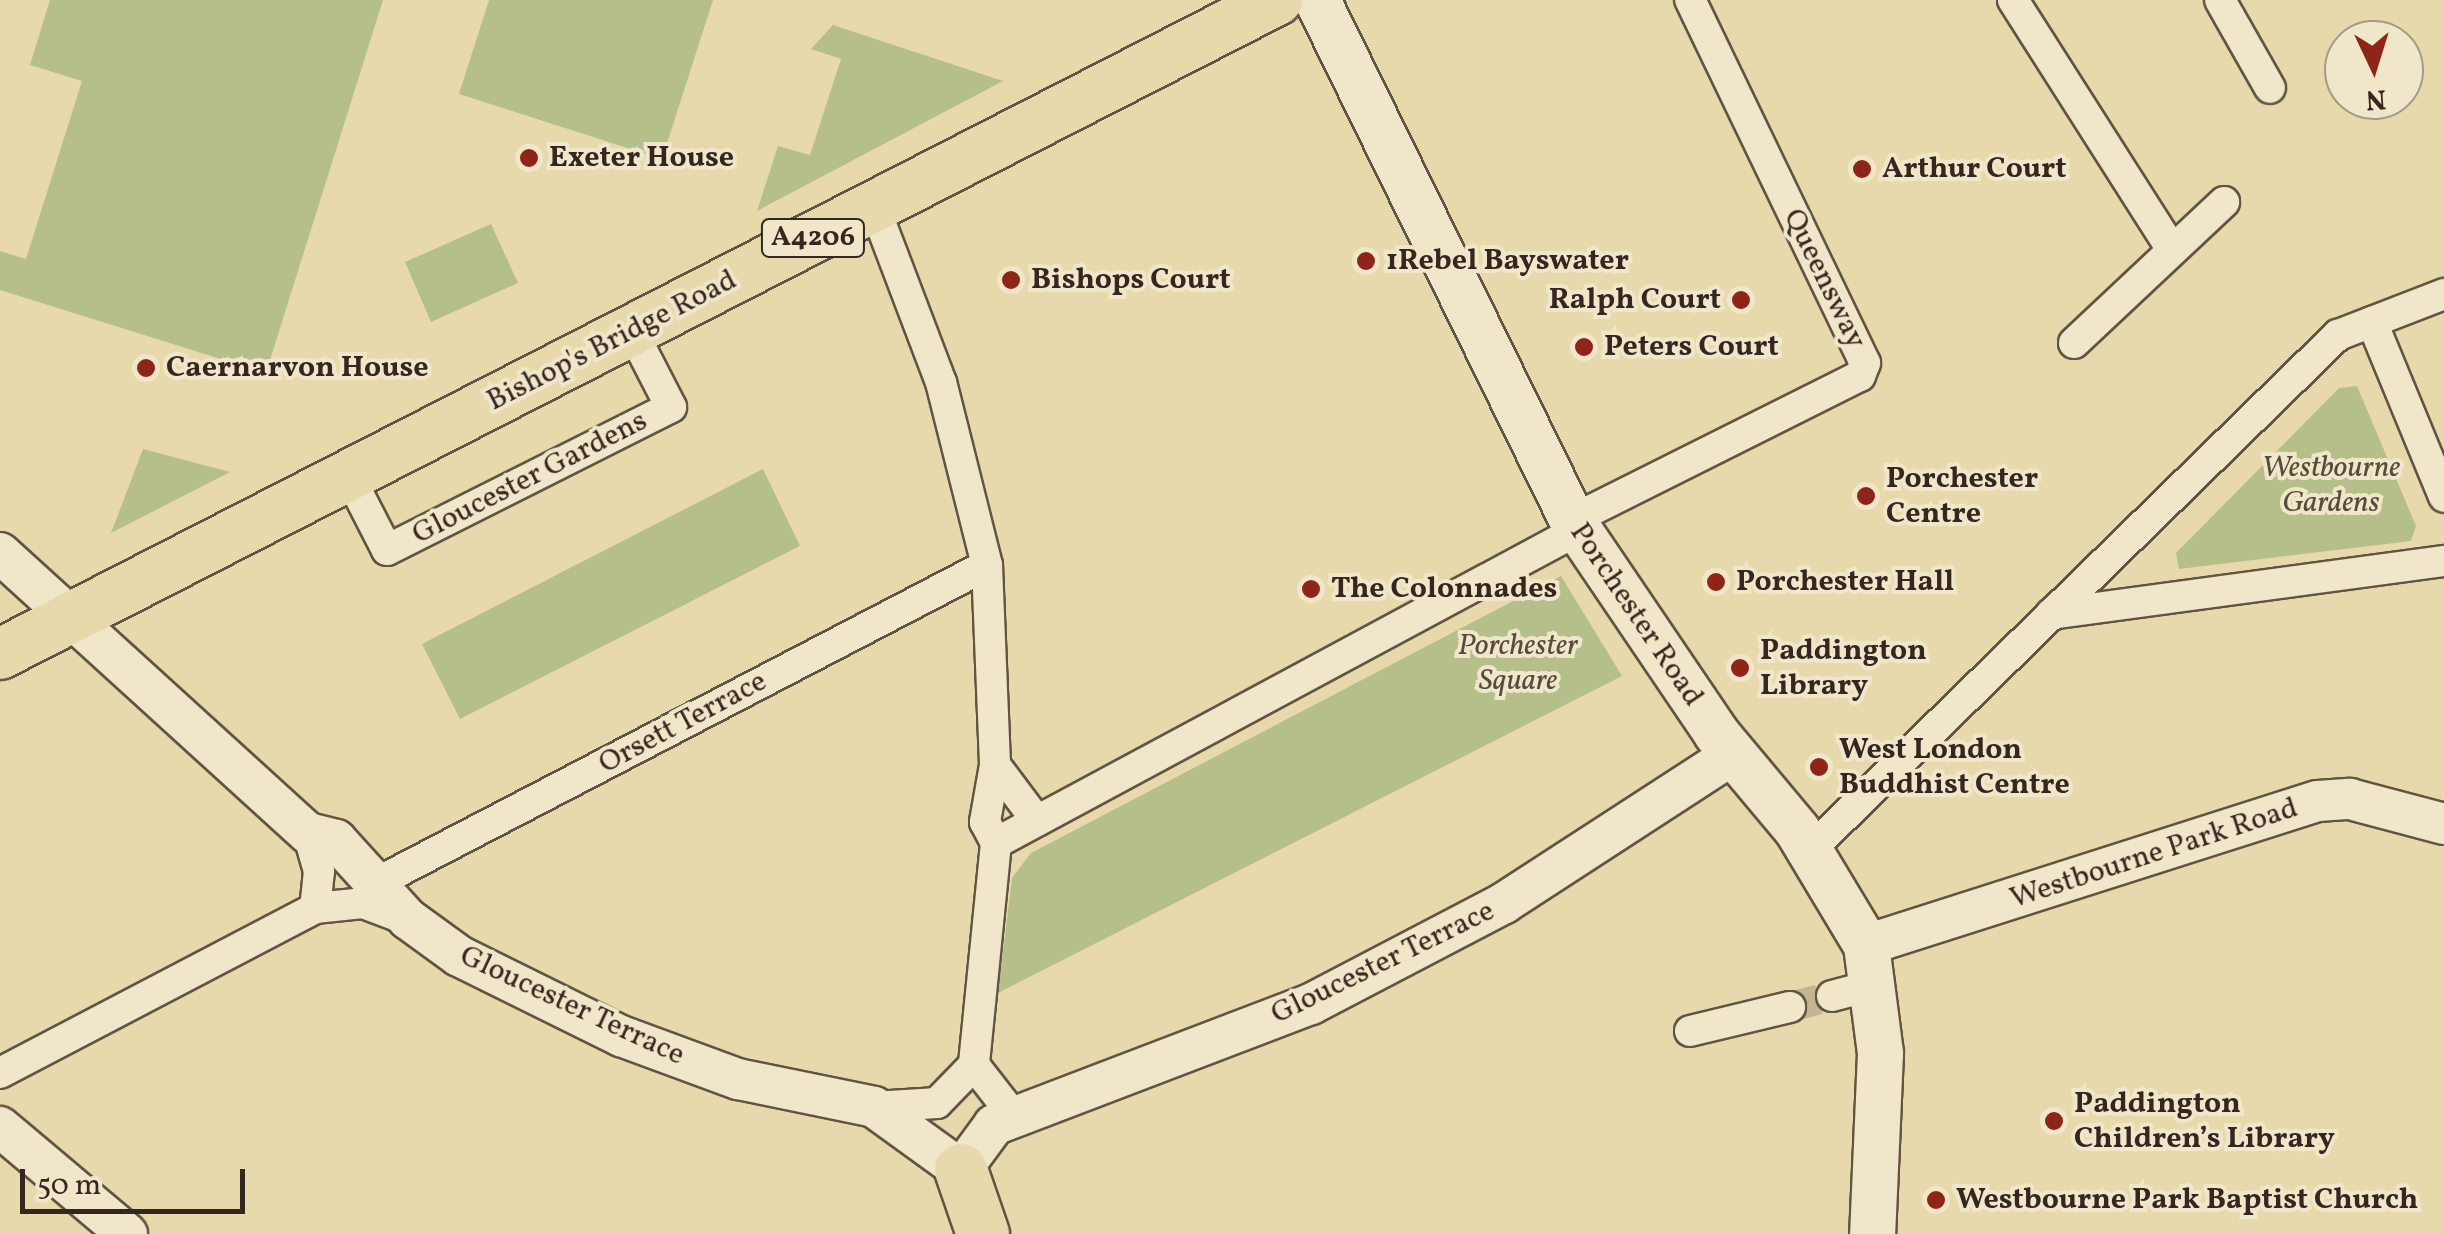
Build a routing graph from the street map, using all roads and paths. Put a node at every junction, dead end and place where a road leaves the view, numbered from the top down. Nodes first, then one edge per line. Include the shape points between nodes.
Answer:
1 (1277, 0) edge
2 (1317, 0) edge
3 (1690, 0) edge
4 (2013, 0) edge
5 (2220, 0) edge
6 (2270, 88) dead end
7 (2224, 202) dead end
8 (874, 206) junction
9 (2166, 240) junction
10 (2444, 294) edge
11 (2372, 322) junction
12 (632, 331) junction
13 (2074, 343) dead end
14 (349, 476) junction
15 (2444, 497) edge
16 (1575, 525) junction
17 (0, 553) edge
18 (2444, 561) edge
19 (987, 564) junction
20 (2052, 614) junction
21 (70, 619) junction
22 (0, 654) edge
23 (1732, 755) junction
24 (995, 765) junction
25 (1037, 821) junction
26 (2444, 824) edge
27 (308, 833) junction
28 (996, 843) junction
29 (1810, 850) junction
30 (380, 881) junction
31 (315, 908) junction
32 (408, 919) junction
33 (1858, 975) junction
34 (1790, 1007) tunnel mouth
35 (1690, 1031) dead end
36 (974, 1065) junction
37 (0, 1073) edge
38 (874, 1107) junction
39 (1013, 1115) junction
40 (0, 1126) edge
41 (0, 1135) edge
42 (974, 1207) edge
43 (102, 1227) edge
44 (1872, 1234) edge

1 - 8 main road, Bishop's Bridge Road / A4206
2 - 16 main road, Porchester Road
3 - 16 street, Queensway via 1863,370
4 - 9 street
5 - 6 street
7 - 9 street
8 - 12 main road, Bishop's Bridge Road / A4206
8 - 19 street via 940,382
9 - 13 street
10 - 11 street
11 - 15 street
11 - 20 street via 2338,335
12 - 14 main road, Bishop's Bridge Road / A4206
12 - 14 street, Gloucester Gardens via 671,407 387,550
14 - 21 main road, Bishop's Bridge Road / A4206
16 - 23 main road, Porchester Road
16 - 25 street
17 - 21 street, Gloucester Terrace
18 - 20 street
19 - 24 street
19 - 30 street, Orsett Terrace
20 - 29 street
21 - 22 main road, Bishop's Bridge Road / A4206
21 - 27 street, Gloucester Terrace
23 - 29 main road, Porchester Road
23 - 39 street, Gloucester Terrace via 1504,903 1311,1004
24 - 25 street
24 - 28 street via 985,822
25 - 28 street
26 - 33 street, Westbourne Park Road via 2350,799 2318,802
27 - 30 street, Gloucester Terrace via 336,840
27 - 31 street via 319,870
28 - 36 street
29 - 33 main road, Porchester Road
30 - 32 street, Gloucester Terrace
31 - 32 street via 363,903
31 - 37 street
32 - 38 street, Gloucester Terrace via 459,956 621,1036 738,1079
33 - 44 main road, Porchester Road via 1880,1111
34 - 35 street
36 - 38 street, Gloucester Terrace via 936,1103
36 - 39 street
38 - 42 street, Gloucester Terrace
39 - 42 street, Gloucester Terrace via 994,1125
40 - 43 street
41 - 43 street

